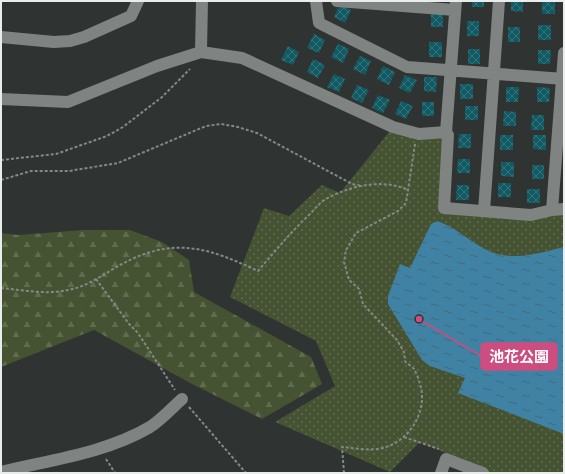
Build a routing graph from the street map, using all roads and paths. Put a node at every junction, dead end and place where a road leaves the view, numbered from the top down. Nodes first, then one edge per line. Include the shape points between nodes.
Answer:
1 (138, 1) edge
2 (202, 1) edge
3 (316, 1) edge
4 (337, 1) edge
5 (499, 1) edge
6 (388, 3) edge
7 (455, 5) edge
8 (1, 37) edge
9 (201, 52) junction
10 (564, 53) edge
11 (450, 71) junction
12 (494, 74) junction
13 (563, 79) edge
14 (1, 99) edge
15 (446, 132) junction
16 (416, 134) junction
17 (1, 160) edge
18 (1, 180) edge
19 (362, 186) junction
20 (408, 190) junction
21 (558, 209) edge
22 (484, 211) junction
23 (96, 279) junction
24 (1, 288) edge
25 (182, 399) junction
26 (404, 436) junction
27 (98, 448) junction
28 (446, 459) junction
29 (1, 472) edge
30 (115, 473) edge
31 (246, 473) edge
32 (344, 473) edge
33 (441, 473) edge
34 (483, 473) edge

1 - 8 street via 131,16 70,41
2 - 9 street
3 - 11 street via 319,23 407,67
4 - 6 street
5 - 12 street
6 - 7 street
7 - 11 street
9 - 14 street via 157,66 68,102
9 - 16 street via 242,58 393,127
9 - 17 path via 186,74 162,97 107,136 56,154
10 - 13 street
11 - 12 street
11 - 15 street
12 - 13 street
12 - 22 street
13 - 21 street
15 - 16 street
15 - 22 street via 448,135 444,208
16 - 20 path
18 - 19 path via 31,171 68,171 118,163 206,126 221,124 257,133 352,184
19 - 20 path via 384,183
19 - 23 path via 325,199 258,271 209,250 191,247 152,252 130,260
20 - 26 path via 406,203 398,211 356,233 346,250 344,262 349,280 359,289 363,304 397,340 404,352 405,362 414,370 422,389 423,406 416,423
21 - 22 street via 531,215
23 - 24 path via 83,286 51,292
23 - 25 path via 138,333
25 - 27 street via 151,427
25 - 31 path
26 - 28 path via 444,451
26 - 32 path via 386,447 367,450 342,447
27 - 29 street
27 - 30 path
28 - 33 street
28 - 34 street

